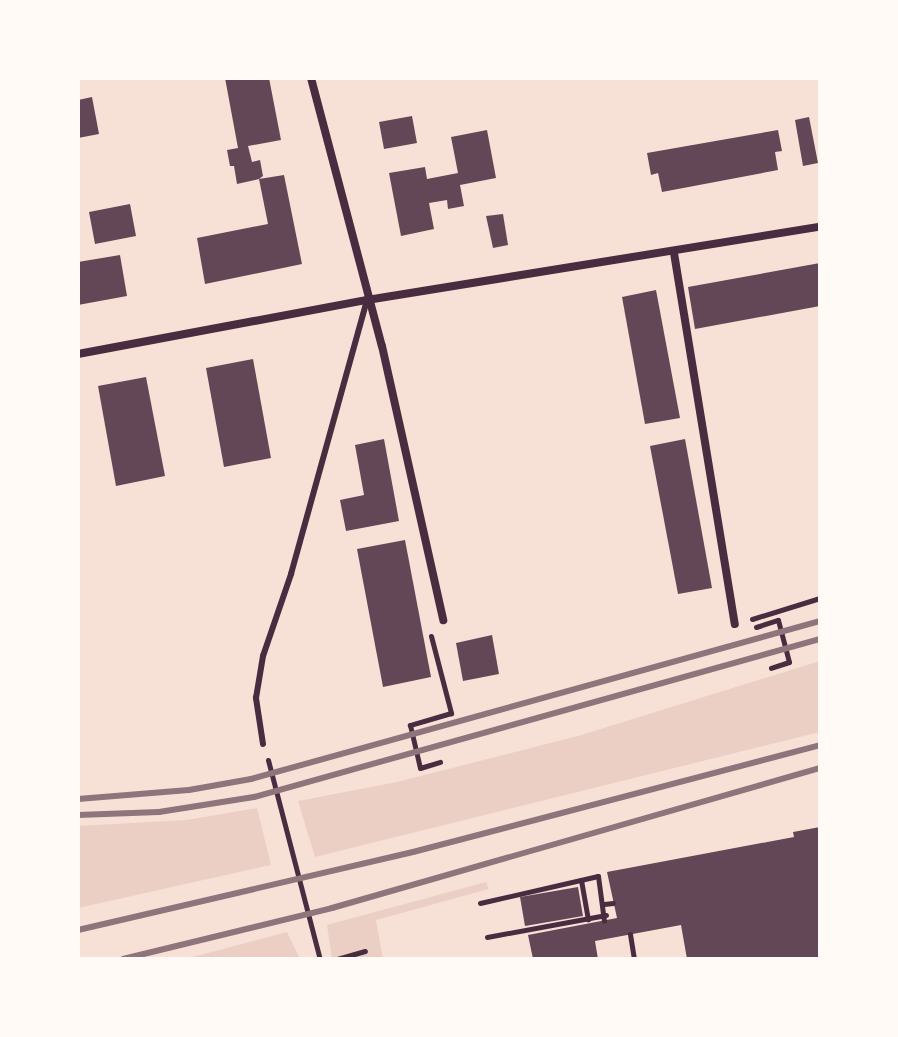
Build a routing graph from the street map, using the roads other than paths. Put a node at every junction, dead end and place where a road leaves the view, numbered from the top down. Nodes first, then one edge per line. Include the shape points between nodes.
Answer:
1 (311, 78) edge
2 (820, 227) edge
3 (674, 253) junction
4 (367, 300) junction
5 (78, 354) edge
6 (443, 620) road end
7 (735, 624) road end
8 (263, 744) road end

1 - 4 street
2 - 3 street
3 - 4 street
3 - 7 street
4 - 5 street
4 - 6 street
4 - 8 lane via 263,656 256,698

